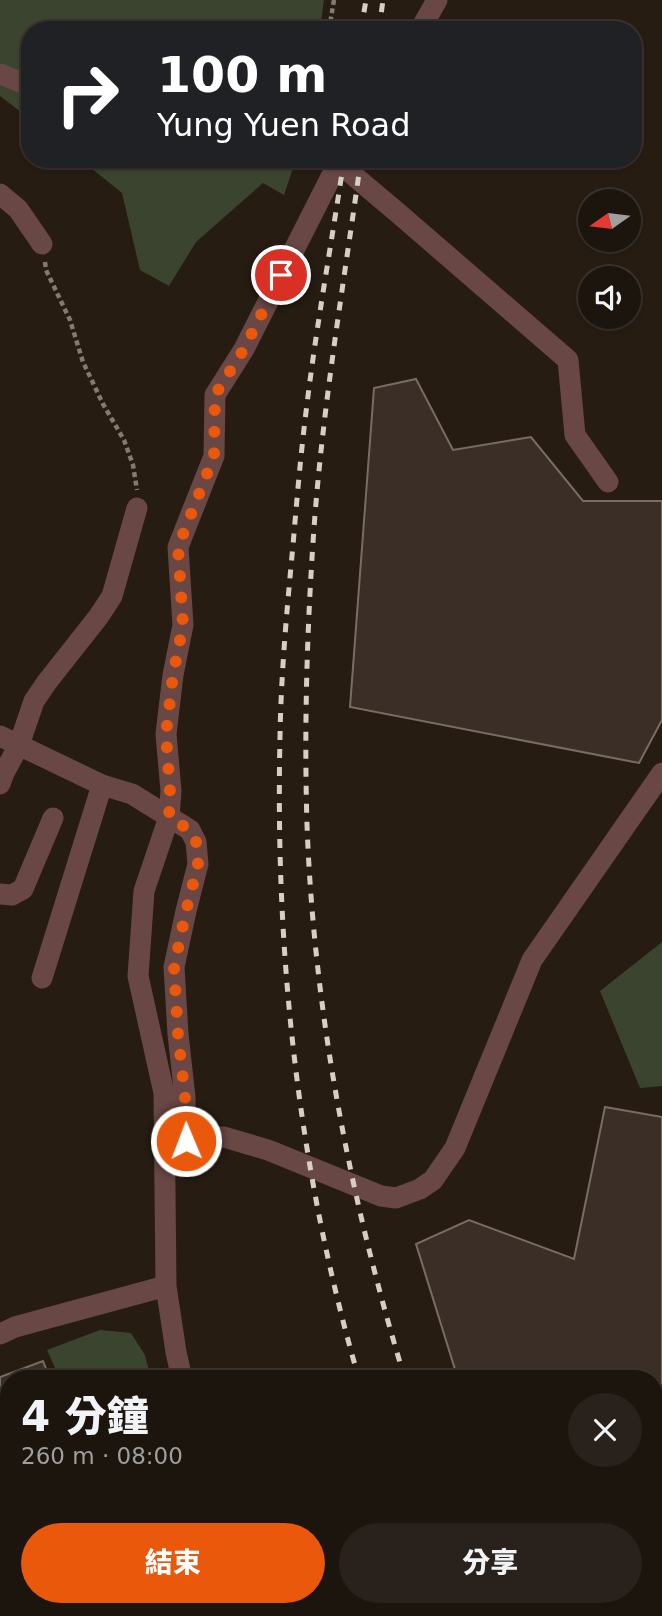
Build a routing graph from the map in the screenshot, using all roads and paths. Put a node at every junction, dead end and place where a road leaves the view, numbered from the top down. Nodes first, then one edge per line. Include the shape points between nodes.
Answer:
1 (334, 0) edge
2 (437, 0) edge
3 (331, 21) edge
4 (425, 21) edge
5 (0, 74) edge
6 (21, 82) edge
7 (333, 168) edge
8 (346, 168) edge
9 (0, 194) edge
10 (42, 244) joint
11 (608, 482) dead end
12 (137, 508) joint
13 (9, 740) edge
14 (662, 773) edge
15 (0, 783) edge
16 (103, 785) junction
17 (169, 817) junction
18 (53, 818) dead end
19 (0, 894) edge
20 (42, 978) dead end
21 (186, 1141) junction
22 (164, 1150) junction
23 (166, 1286) junction
24 (0, 1334) edge
25 (180, 1370) edge

1 - 3 path
2 - 4 street
5 - 6 street
7 - 17 street via 244,349 215,395 214,456 178,547 183,625 166,734
8 - 11 street via 568,360 575,435
9 - 10 street via 18,209
10 - 12 path via 46,270 70,320 83,362 133,465
12 - 13 street via 112,596
13 - 15 street
13 - 16 street
14 - 21 street via 533,960 455,1148 433,1180 396,1198 381,1196 224,1137
16 - 17 street via 132,794
16 - 20 street
17 - 21 street via 190,830 198,864 174,967
17 - 22 street via 144,891 138,976 164,1093
18 - 19 street via 23,889 12,895
21 - 22 street
22 - 23 street
23 - 24 street
23 - 25 street

